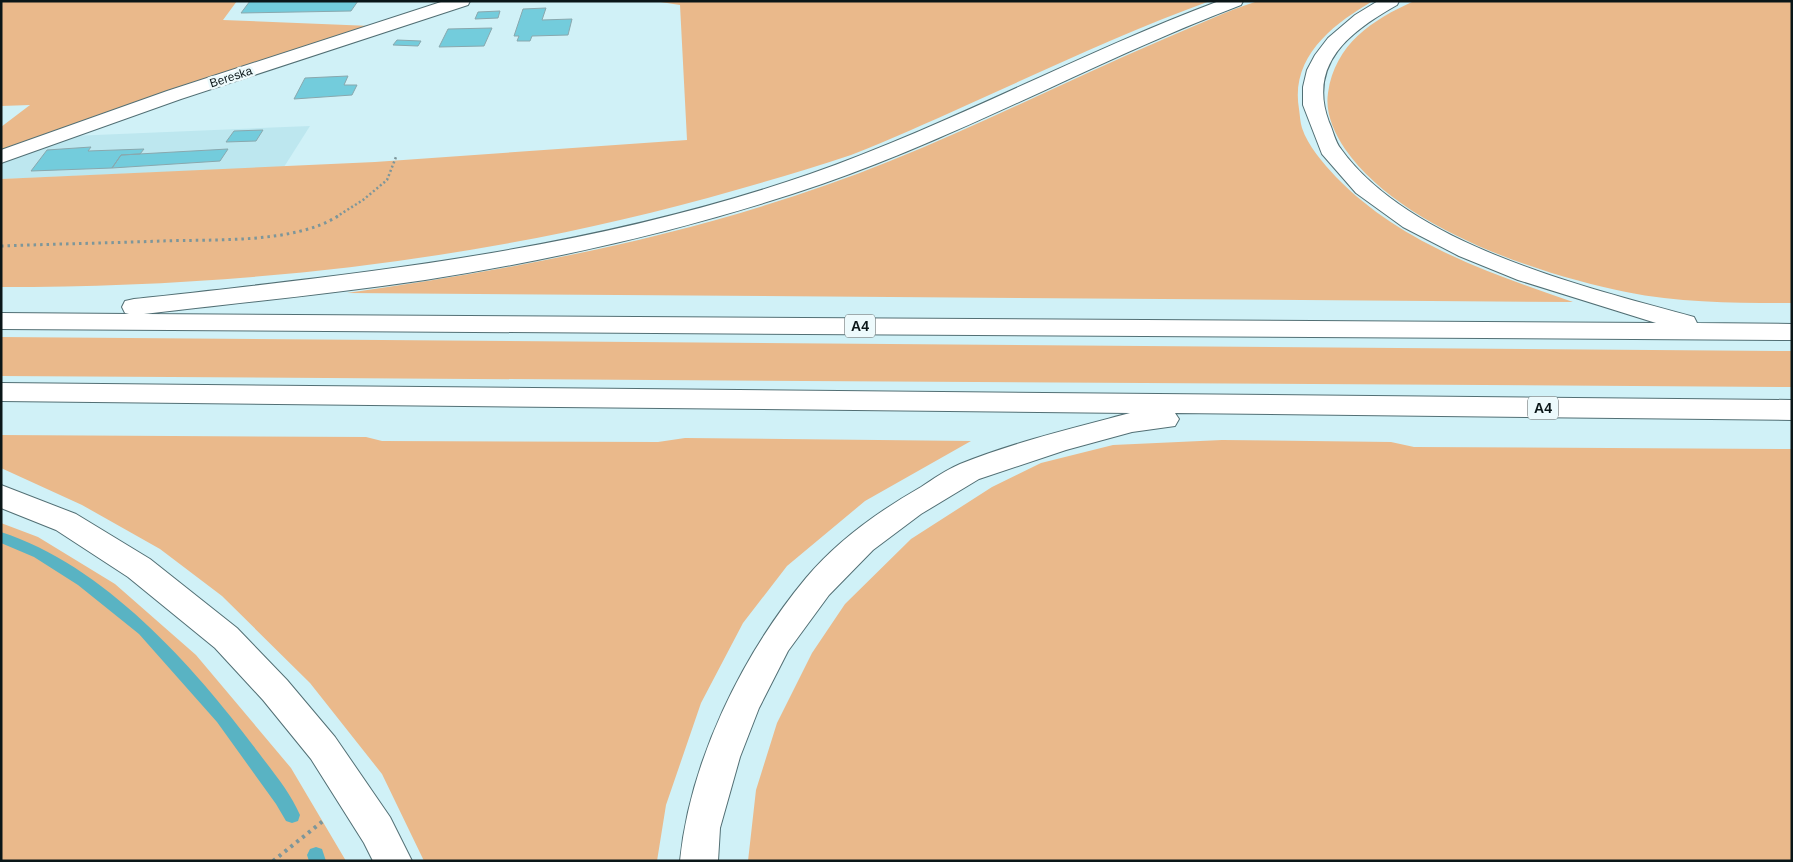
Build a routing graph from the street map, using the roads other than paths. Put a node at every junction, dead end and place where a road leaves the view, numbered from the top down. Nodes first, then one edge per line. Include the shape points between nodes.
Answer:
1 (462, 1) edge
2 (1235, 1) edge
3 (1391, 1) edge
4 (1, 157) edge
5 (2, 321) edge
6 (1716, 332) junction
7 (1792, 332) edge
8 (1, 392) edge
9 (1298, 405) junction
10 (1792, 410) edge
11 (1, 496) edge
12 (393, 861) edge
13 (699, 861) edge

1 - 4 main road, Bereska via 174,95
2 - 5 main road via 1162,30 880,156 770,194 674,222 428,272
3 - 6 main road via 1369,13 1334,41 1322,58 1311,92 1319,129 1334,157 1355,180 1396,212 1477,256 1566,288
5 - 6 main road, A4
6 - 7 main road, A4
8 - 9 main road, A4
9 - 10 main road, A4
9 - 13 main road via 1132,422 1060,440 969,472 911,506 862,542 818,586 777,641 744,704 722,757 702,828
11 - 12 main road via 66,522 139,568 226,638 324,748

